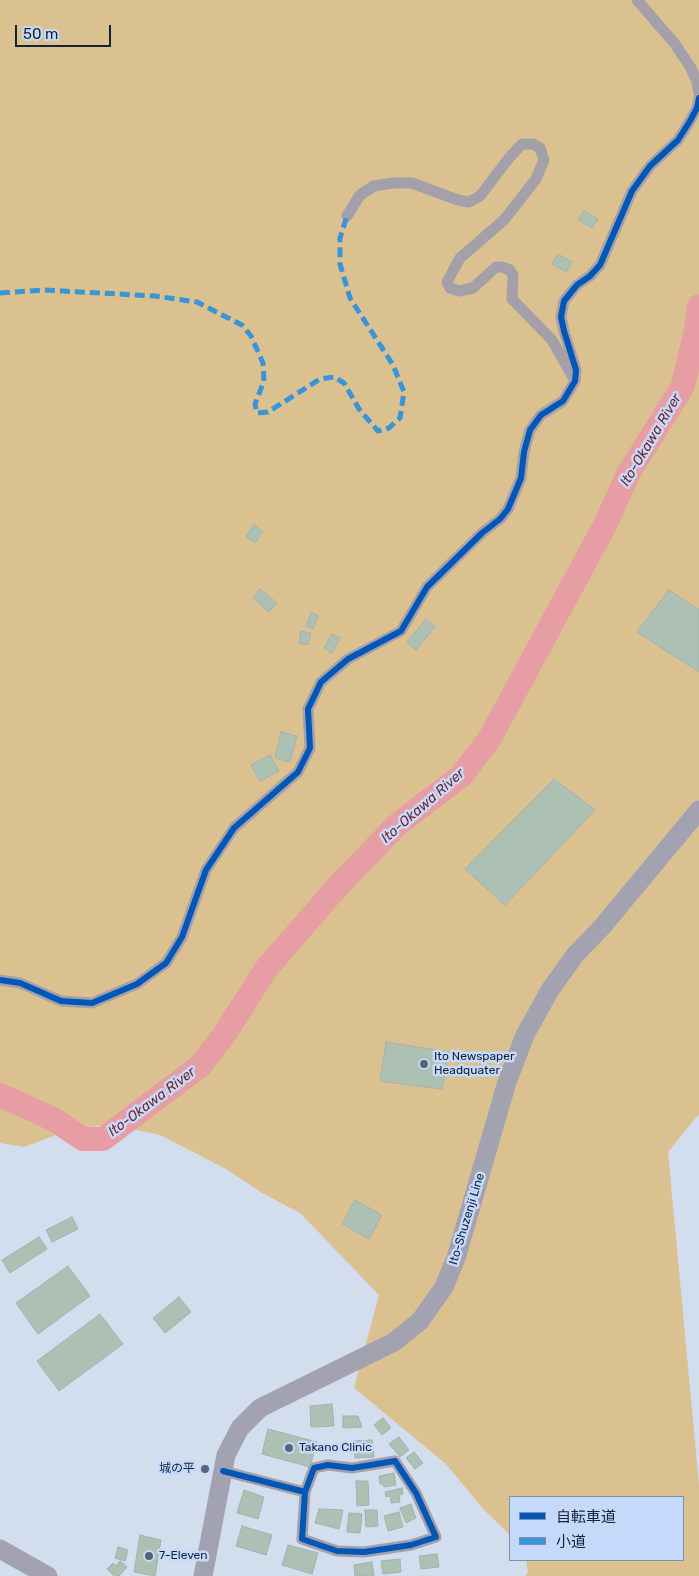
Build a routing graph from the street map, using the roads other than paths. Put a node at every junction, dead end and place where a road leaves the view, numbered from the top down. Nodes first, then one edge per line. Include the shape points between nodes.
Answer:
1 (637, 0) edge
2 (699, 93) edge
3 (699, 98) edge
4 (347, 216) dead end
5 (575, 381) junction
6 (699, 810) edge
7 (0, 980) edge
8 (222, 1470) junction
9 (305, 1492) junction
10 (0, 1549) edge
11 (48, 1576) edge
12 (203, 1576) edge

1 - 2 street via 691,68
3 - 5 street via 697,108 678,140 650,166 632,191 600,265 564,300 561,317 576,370
4 - 5 street via 360,195 374,186 393,182 412,183 469,202 480,196 522,144 540,148 544,160 536,179 504,220 460,258 447,282 450,288 459,291 474,288 496,268 510,270 513,275 512,299 552,340
5 - 7 street via 563,400 542,415 530,430 521,478 500,519 427,587 401,631 348,658 322,682 308,709 310,748 298,772 234,828 206,870 182,937 166,963 136,984 92,1003 61,1001 20,983
6 - 8 main road, Ito-Shuzenji Line via 575,955 550,990 525,1036 507,1082 456,1258 444,1287 420,1321 394,1342 260,1408 240,1428
8 - 9 street
8 - 12 main road, Ito-Shuzenji Line
9 - 9 street via 314,1468 328,1465 352,1468 395,1461 416,1493 436,1537 411,1545 364,1552 337,1551 302,1540
10 - 11 main road

